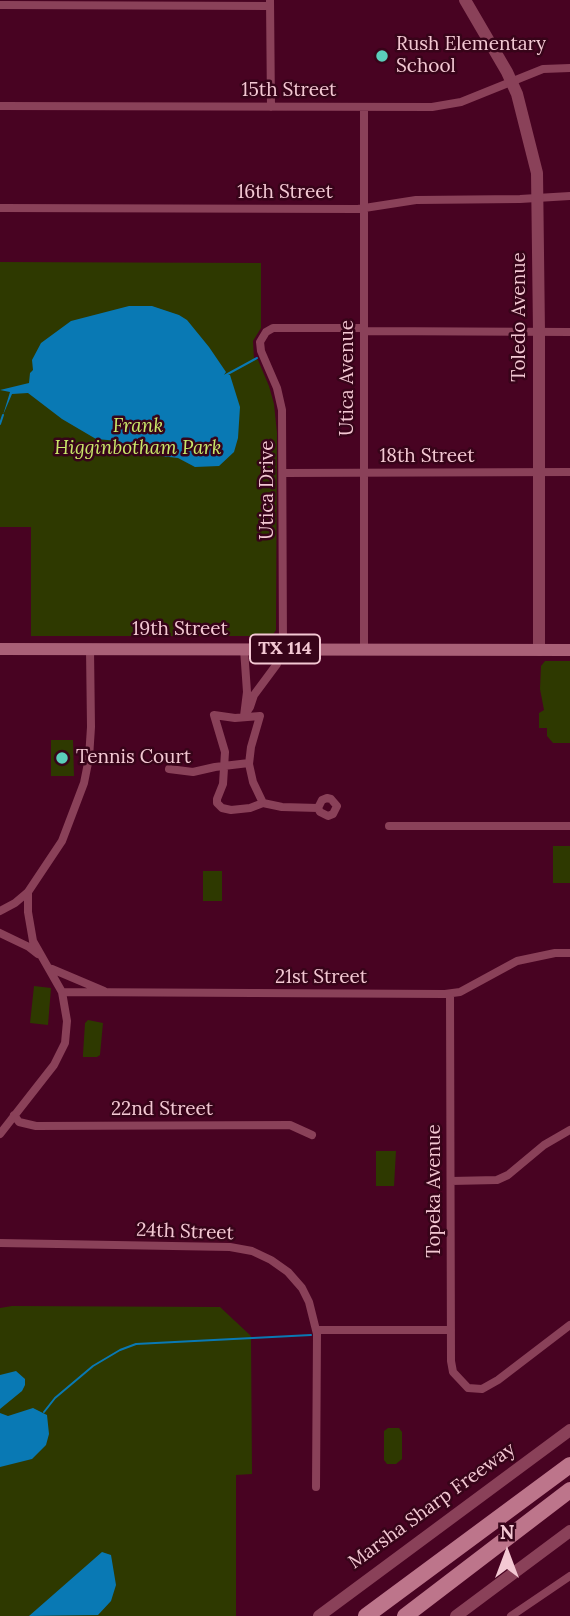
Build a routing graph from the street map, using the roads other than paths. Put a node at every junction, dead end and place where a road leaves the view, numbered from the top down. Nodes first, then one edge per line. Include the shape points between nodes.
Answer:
1 (465, 0) edge
2 (270, 3) edge
3 (0, 5) edge
4 (570, 68) edge
5 (511, 81) junction
6 (0, 106) edge
7 (271, 107) junction
8 (364, 107) junction
9 (570, 196) edge
10 (538, 198) junction
11 (0, 208) edge
12 (364, 208) junction
13 (364, 329) junction
14 (539, 332) junction
15 (570, 332) edge
16 (364, 472) junction
17 (539, 472) junction
18 (570, 472) edge
19 (284, 473) junction
20 (0, 649) edge
21 (90, 649) junction
22 (244, 649) junction
23 (280, 649) junction
24 (364, 649) junction
25 (539, 650) junction
26 (570, 650) edge
27 (244, 716) junction
28 (249, 763) junction
29 (225, 766) junction
30 (169, 769) dead end
31 (263, 803) junction
32 (318, 808) dead end
33 (389, 826) dead end
34 (570, 826) edge
35 (28, 892) junction
36 (0, 911) edge
37 (0, 933) edge
38 (570, 953) edge
39 (40, 956) junction
40 (50, 968) junction
41 (62, 992) junction
42 (110, 993) junction
43 (450, 994) junction
44 (14, 1115) junction
45 (570, 1130) edge
46 (0, 1134) edge
47 (312, 1135) dead end
48 (451, 1181) junction
49 (0, 1243) edge
50 (570, 1325) edge
51 (316, 1331) junction
52 (451, 1331) junction
53 (570, 1430) edge
54 (570, 1465) edge
55 (316, 1488) dead end
56 (570, 1490) edge
57 (570, 1496) edge
58 (518, 1530) junction
59 (570, 1531) edge
60 (570, 1576) edge
61 (319, 1616) edge
62 (366, 1616) edge
63 (405, 1616) edge
64 (456, 1616) edge
65 (511, 1616) edge

1 - 5 street, Toledo Avenue
2 - 3 street
2 - 7 street
4 - 5 street, 15th Street via 543,69
5 - 8 street, 15th Street via 461,102
5 - 10 street, Toledo Avenue via 531,144
6 - 7 street, 15th Street
7 - 8 street, 15th Street
8 - 12 street, Utica Avenue
9 - 10 street, 16th Street
10 - 12 street, 16th Street via 416,200
10 - 14 street, Toledo Avenue
11 - 12 street, 16th Street
12 - 13 street, Utica Avenue
13 - 14 street
13 - 16 street, Utica Avenue
13 - 19 street, Utica Drive via 276,328 263,335 260,346 282,410
14 - 15 street
14 - 17 street, Toledo Avenue
16 - 17 street, 18th Street
16 - 19 street, 18th Street
16 - 24 street, Utica Avenue
17 - 18 street, 18th Street
17 - 25 street, Toledo Avenue
19 - 23 street, Utica Drive
20 - 21 main road, 19th Street / TX 114
21 - 22 main road, 19th Street / TX 114
21 - 35 street via 91,727 84,783 62,841
22 - 23 main road, 19th Street / TX 114
22 - 27 street
23 - 24 main road, 19th Street / TX 114
23 - 27 street, Utica Drive via 275,669
24 - 25 main road, 19th Street / TX 114
25 - 26 main road, 19th Street / TX 114
27 - 28 street via 260,716
27 - 29 street via 214,715
28 - 29 street
28 - 31 street
29 - 30 street via 193,772
29 - 31 street via 219,806 239,810
31 - 32 street
33 - 34 street
35 - 36 street
35 - 39 street via 33,941
37 - 39 street
38 - 43 street, 21st Street via 517,961
39 - 40 street
40 - 41 street
40 - 42 street
41 - 42 street, 21st Street
41 - 44 street via 65,1043 54,1065
42 - 43 street, 21st Street
43 - 48 street, Topeka Avenue
44 - 46 street
44 - 47 street, 22nd Street via 19,1122 36,1126 290,1125
45 - 48 street via 497,1180
48 - 52 street, Topeka Avenue
49 - 51 street, 24th Street via 218,1246 252,1251 288,1272 302,1289
50 - 52 street, Topeka Avenue via 482,1389 468,1388 453,1372
51 - 52 street
51 - 55 street
53 - 61 street, Marsha Sharp Freeway
54 - 62 highway
56 - 58 highway
57 - 58 highway
58 - 63 highway
59 - 64 street
60 - 65 street

